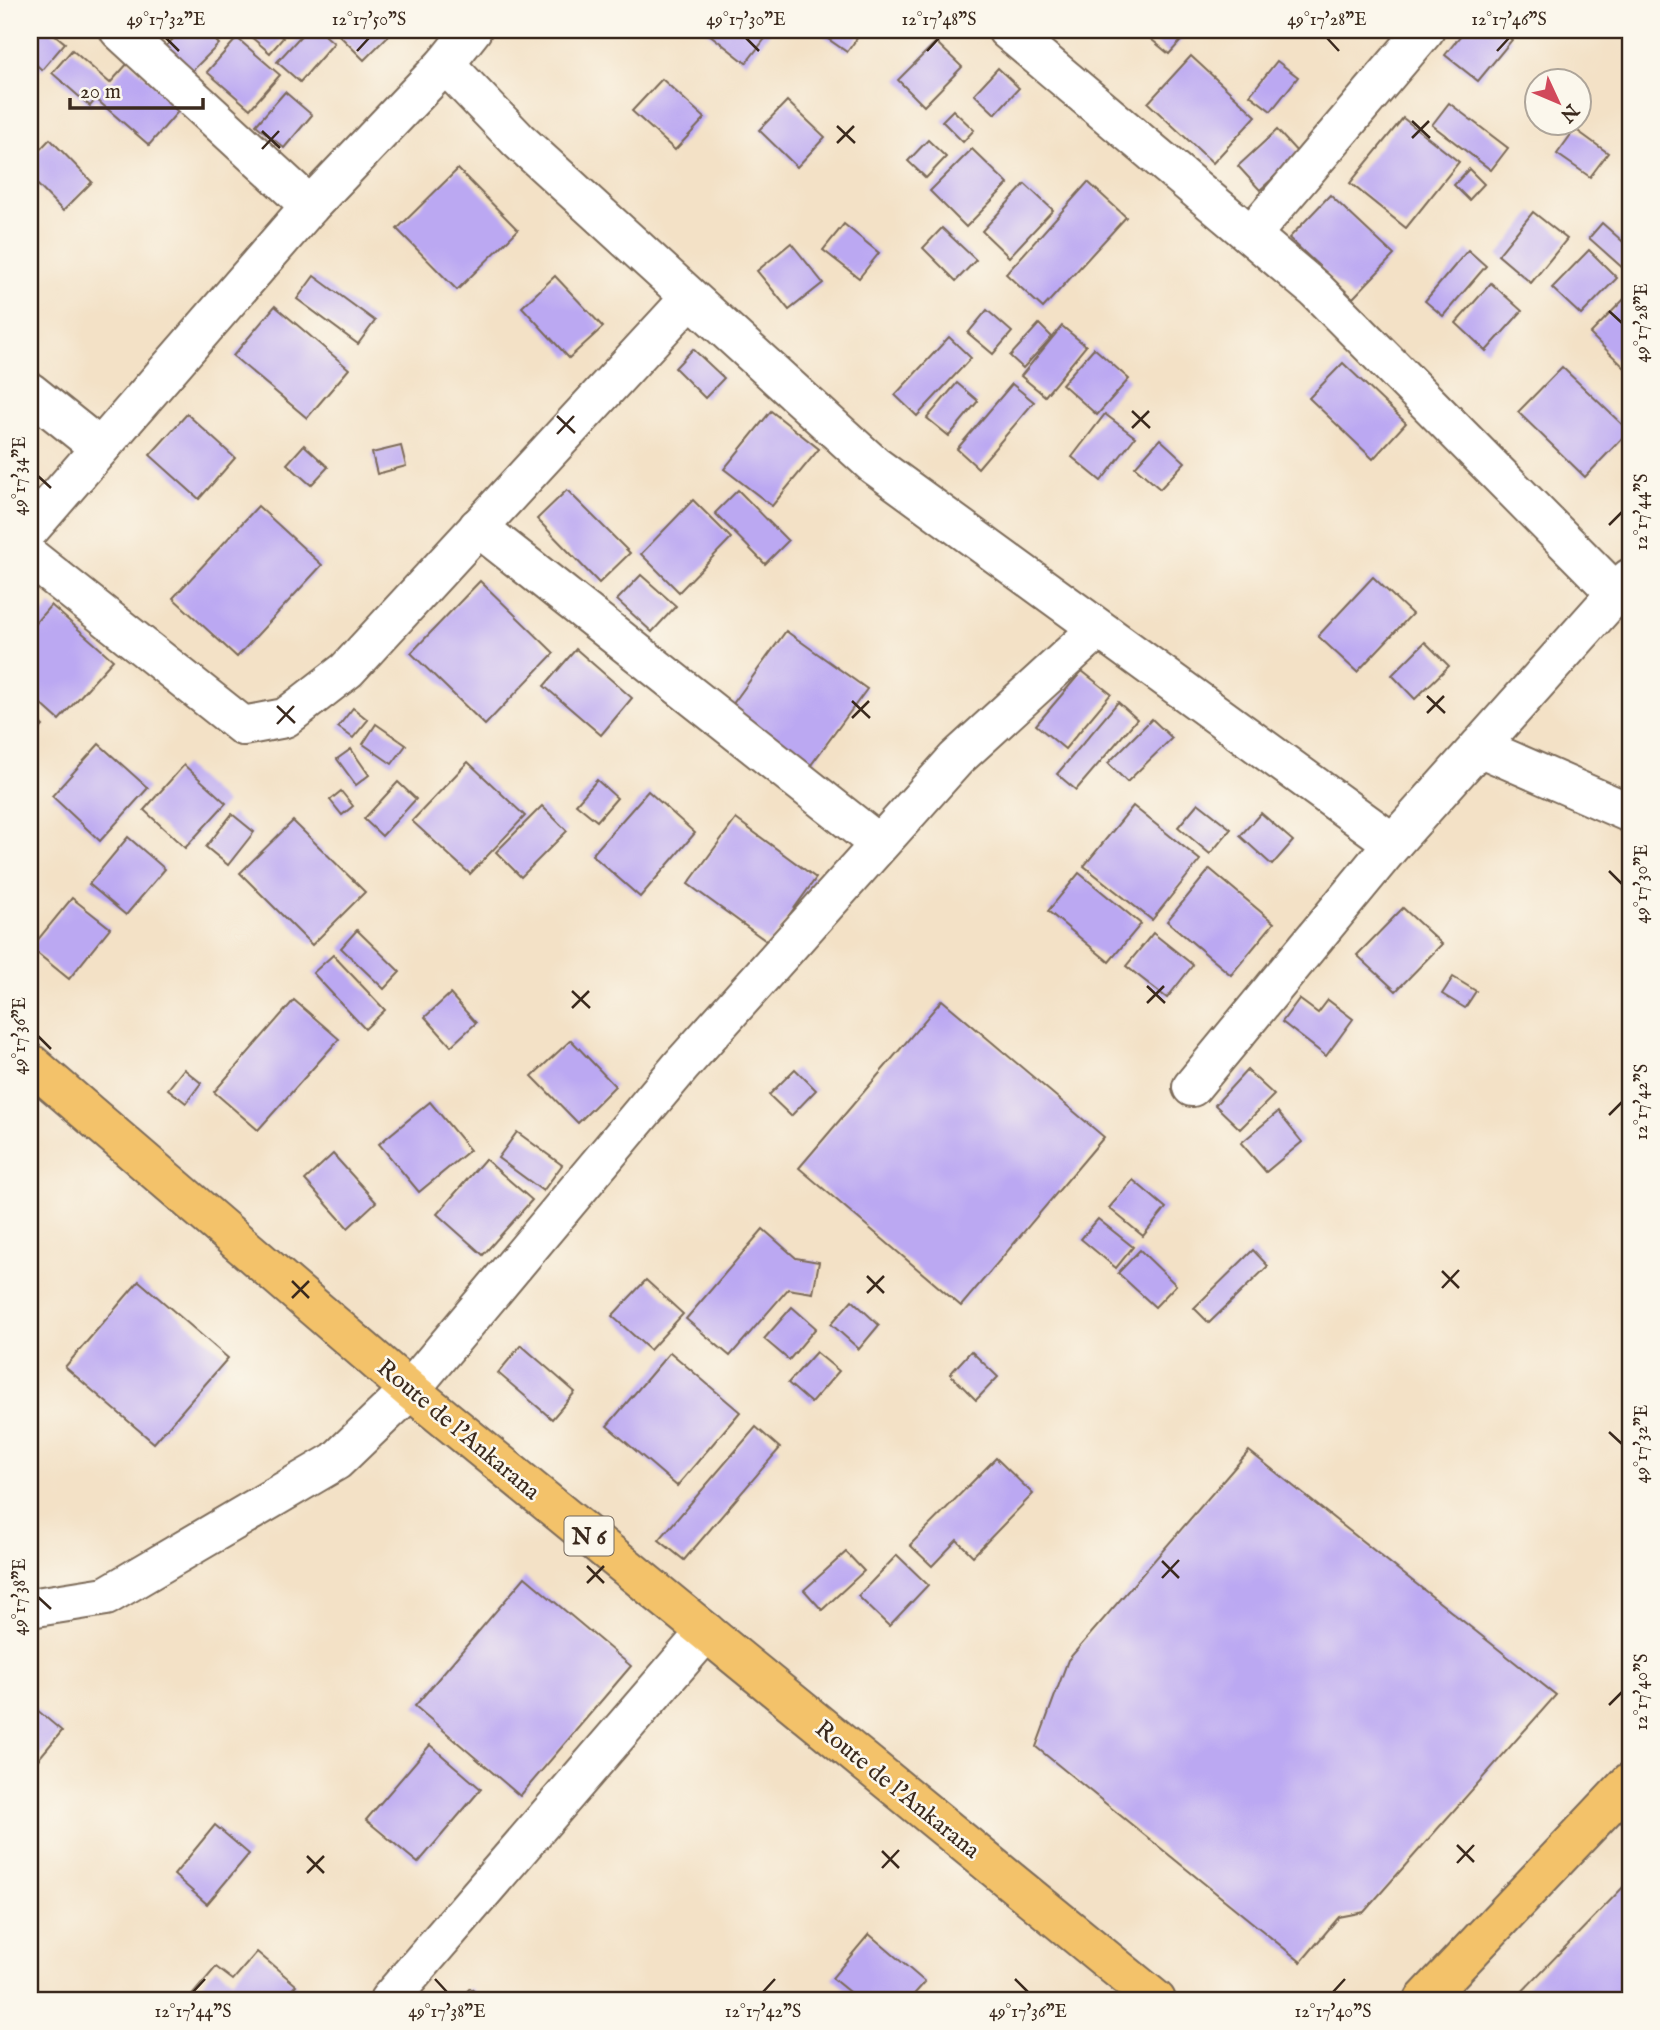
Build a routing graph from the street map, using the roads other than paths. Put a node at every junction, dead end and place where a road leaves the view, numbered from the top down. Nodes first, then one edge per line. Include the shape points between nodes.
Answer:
1 (119, 30) edge
2 (472, 30) edge
3 (1007, 30) edge
4 (1425, 30) edge
5 (445, 64) junction
6 (310, 206) junction
7 (1251, 234) junction
8 (690, 298) junction
9 (30, 392) edge
10 (100, 448) junction
11 (478, 527) junction
12 (30, 529) edge
13 (30, 557) edge
14 (1623, 586) edge
15 (1097, 629) junction
16 (1479, 747) junction
17 (1630, 813) edge
18 (1393, 843) junction
19 (880, 844) junction
20 (30, 1063) edge
21 (1192, 1087) dead end
22 (410, 1390) junction
23 (30, 1608) edge
24 (706, 1632) junction
25 (1630, 1782) edge
26 (389, 2000) edge
27 (1156, 2000) edge
28 (1424, 2000) edge

1 - 6 street
2 - 5 street
3 - 7 street
4 - 7 street
5 - 6 street
5 - 8 street via 518,140
6 - 10 street
7 - 14 street via 1317,290
8 - 11 street
8 - 15 street via 874,465
9 - 10 street
10 - 12 street
11 - 13 street via 348,670 285,718 243,726
11 - 19 street
14 - 16 street
15 - 18 street
15 - 19 street via 956,759
16 - 17 street
16 - 18 street
18 - 21 street
19 - 22 street via 681,1066
20 - 22 main road, Route de l'Ankarana / N 6
22 - 23 street via 336,1461 106,1596
22 - 24 main road, Route de l'Ankarana / N 6
24 - 26 street
24 - 27 main road, Route de l'Ankarana / N 6
25 - 28 main road

